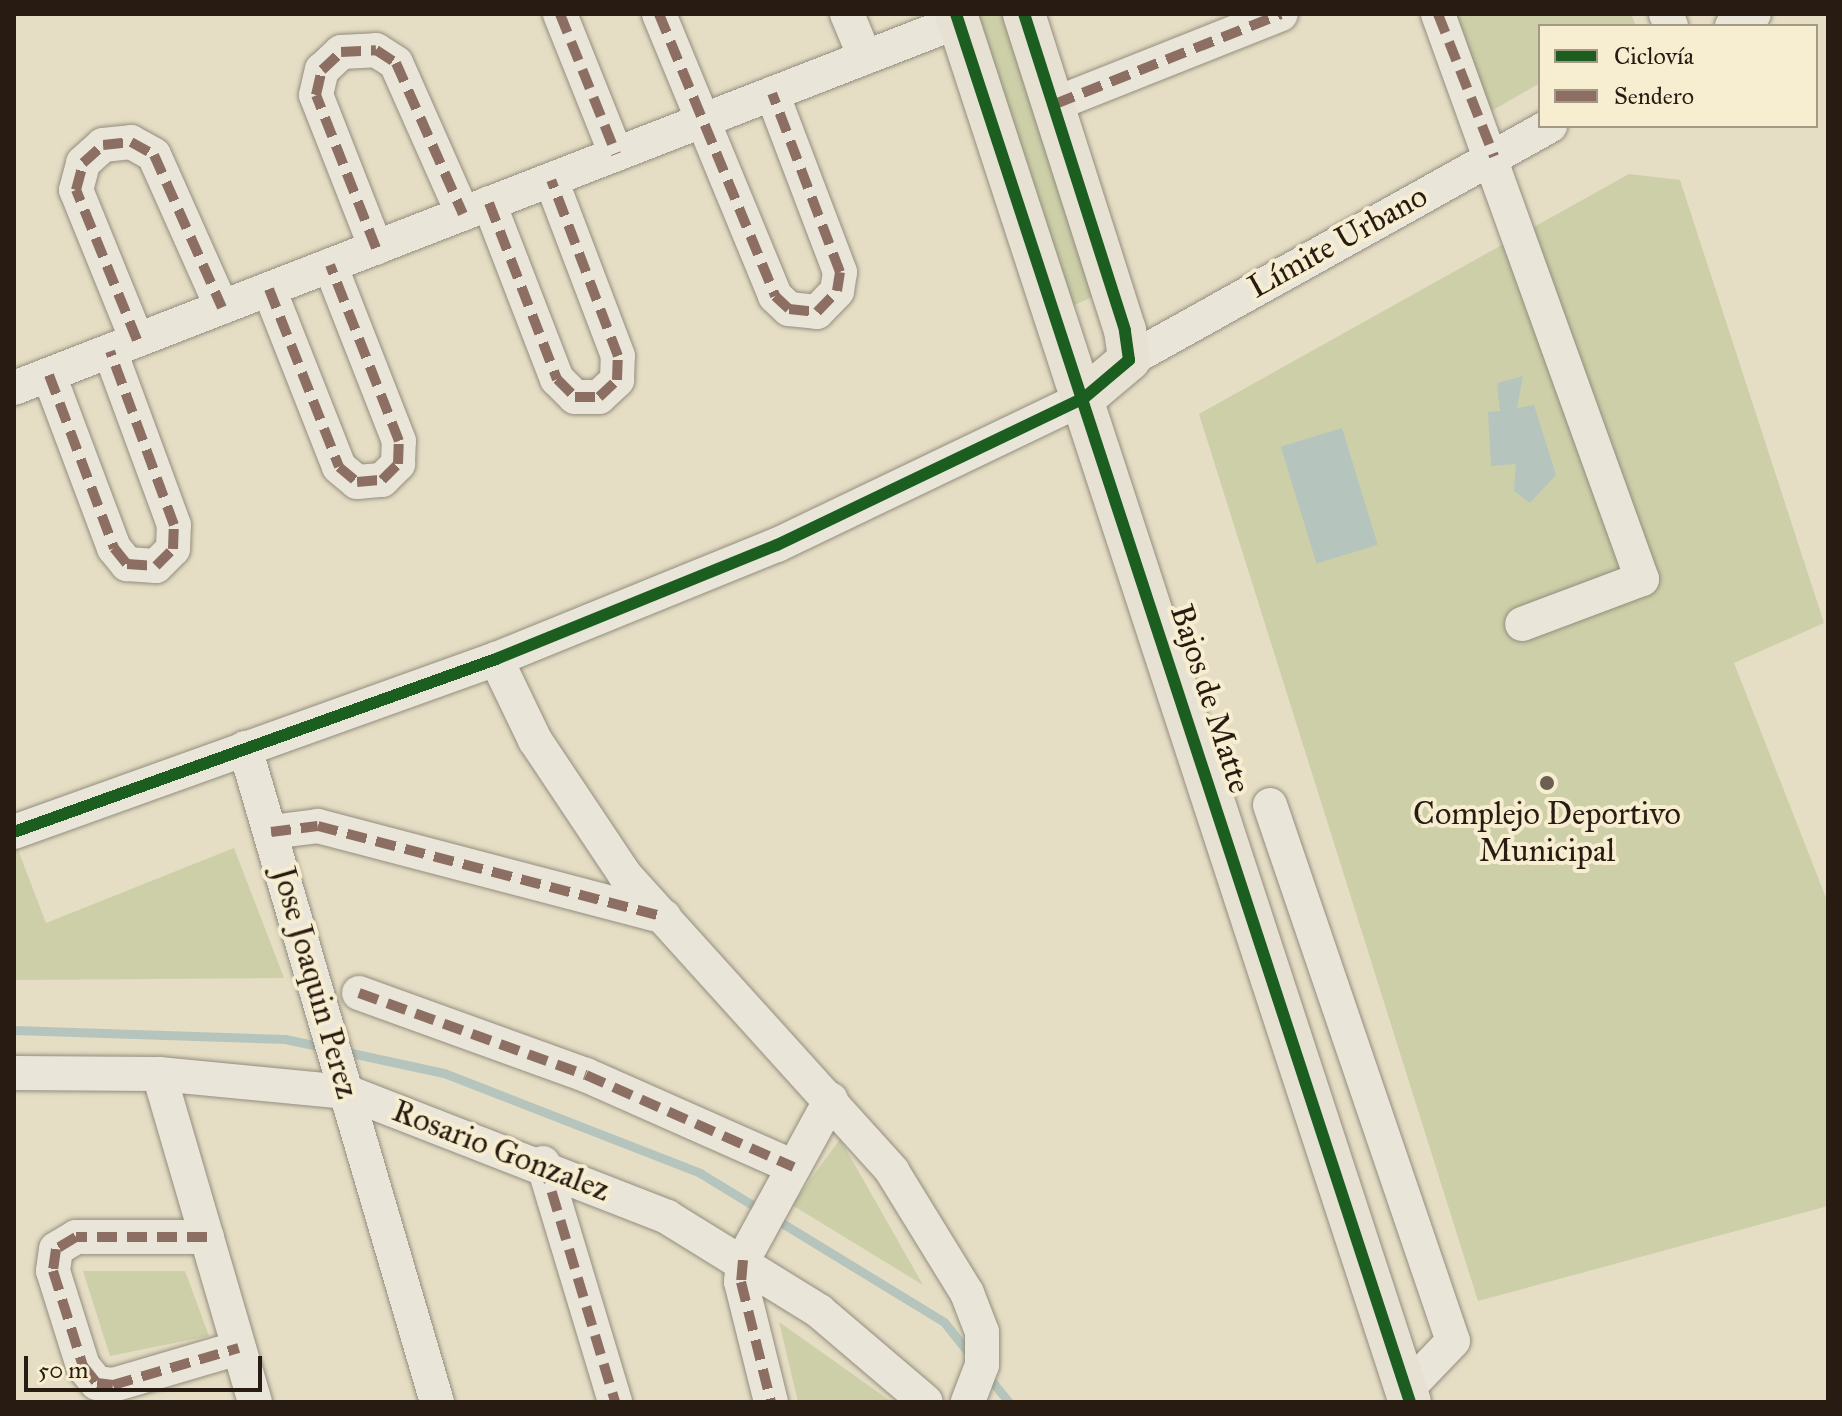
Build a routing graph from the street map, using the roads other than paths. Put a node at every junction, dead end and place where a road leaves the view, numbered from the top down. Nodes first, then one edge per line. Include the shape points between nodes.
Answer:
1 (560, 14) edge
2 (659, 14) edge
3 (847, 14) edge
4 (1024, 14) edge
5 (1281, 14) edge
6 (1438, 14) edge
7 (1754, 14) edge
8 (958, 17) edge
9 (1736, 24) edge
10 (865, 57) junction
11 (772, 93) junction
12 (1055, 104) junction
13 (705, 120) junction
14 (1546, 128) edge
15 (616, 154) junction
16 (1494, 156) junction
17 (551, 180) junction
18 (476, 209) junction
19 (376, 248) junction
20 (330, 265) junction
21 (269, 289) junction
22 (222, 308) junction
23 (124, 346) junction
24 (1129, 360) junction
25 (49, 375) junction
26 (14, 388) edge
27 (1084, 398) junction
28 (1522, 624) dead end
29 (496, 659) junction
30 (245, 748) junction
31 (1270, 805) dead end
32 (14, 832) edge
33 (271, 832) junction
34 (664, 917) junction
35 (359, 993) dead end
36 (14, 1073) edge
37 (159, 1074) junction
38 (342, 1077) junction
39 (831, 1099) junction
40 (543, 1163) junction
41 (794, 1167) junction
42 (207, 1237) junction
43 (743, 1260) junction
44 (239, 1348) junction
45 (975, 1382) edge
46 (1408, 1396) edge
47 (255, 1402) edge
48 (437, 1402) edge
49 (615, 1402) edge
50 (771, 1402) edge
51 (926, 1402) edge

1 - 15 street
2 - 13 street
3 - 10 street
4 - 12 main road
5 - 12 street
6 - 16 street
7 - 9 street
8 - 10 street
8 - 27 main road, Bajos de Matte
10 - 11 street
11 - 13 street
11 - 13 street via 840,272 837,291 817,312 789,309 775,296
12 - 24 main road
13 - 15 street
14 - 16 street, Límite Urbano
15 - 17 street
16 - 24 street, Límite Urbano
16 - 28 street via 1642,579
17 - 18 street
17 - 18 street via 618,356 617,380 599,397 575,397 557,379
18 - 19 street
18 - 19 street via 396,63 376,50 341,52 322,70 316,95
19 - 20 street
20 - 21 street
20 - 21 street via 399,441 398,464 382,480 357,482 339,467
21 - 22 street
22 - 23 street
22 - 23 street via 154,155 131,142 103,145 83,163 76,190
23 - 25 street
23 - 25 street via 174,525 173,549 156,566 127,564 114,548
24 - 27 main road
25 - 26 street
27 - 29 street via 777,545
27 - 46 main road, Bajos de Matte
29 - 30 street
29 - 34 street via 535,740 625,875
30 - 32 street
30 - 33 street, Jose Joaquin Perez
31 - 46 street via 1453,1341
33 - 34 street via 318,826
33 - 38 street, Jose Joaquin Perez
34 - 39 street
35 - 41 street via 586,1075
36 - 37 street, Rosario Gonzalez
37 - 38 street, Rosario Gonzalez
37 - 42 street
38 - 40 street, Rosario Gonzalez
38 - 48 street, Jose Joaquin Perez
39 - 41 street
39 - 45 street via 892,1171 967,1293 982,1332
40 - 43 street, Rosario Gonzalez
40 - 49 street
41 - 43 street
42 - 44 street
42 - 44 street via 76,1237 56,1249 53,1271 83,1366 97,1383 113,1385
43 - 50 street via 741,1282
43 - 51 street, Rosario Gonzalez via 845,1330
44 - 47 street

